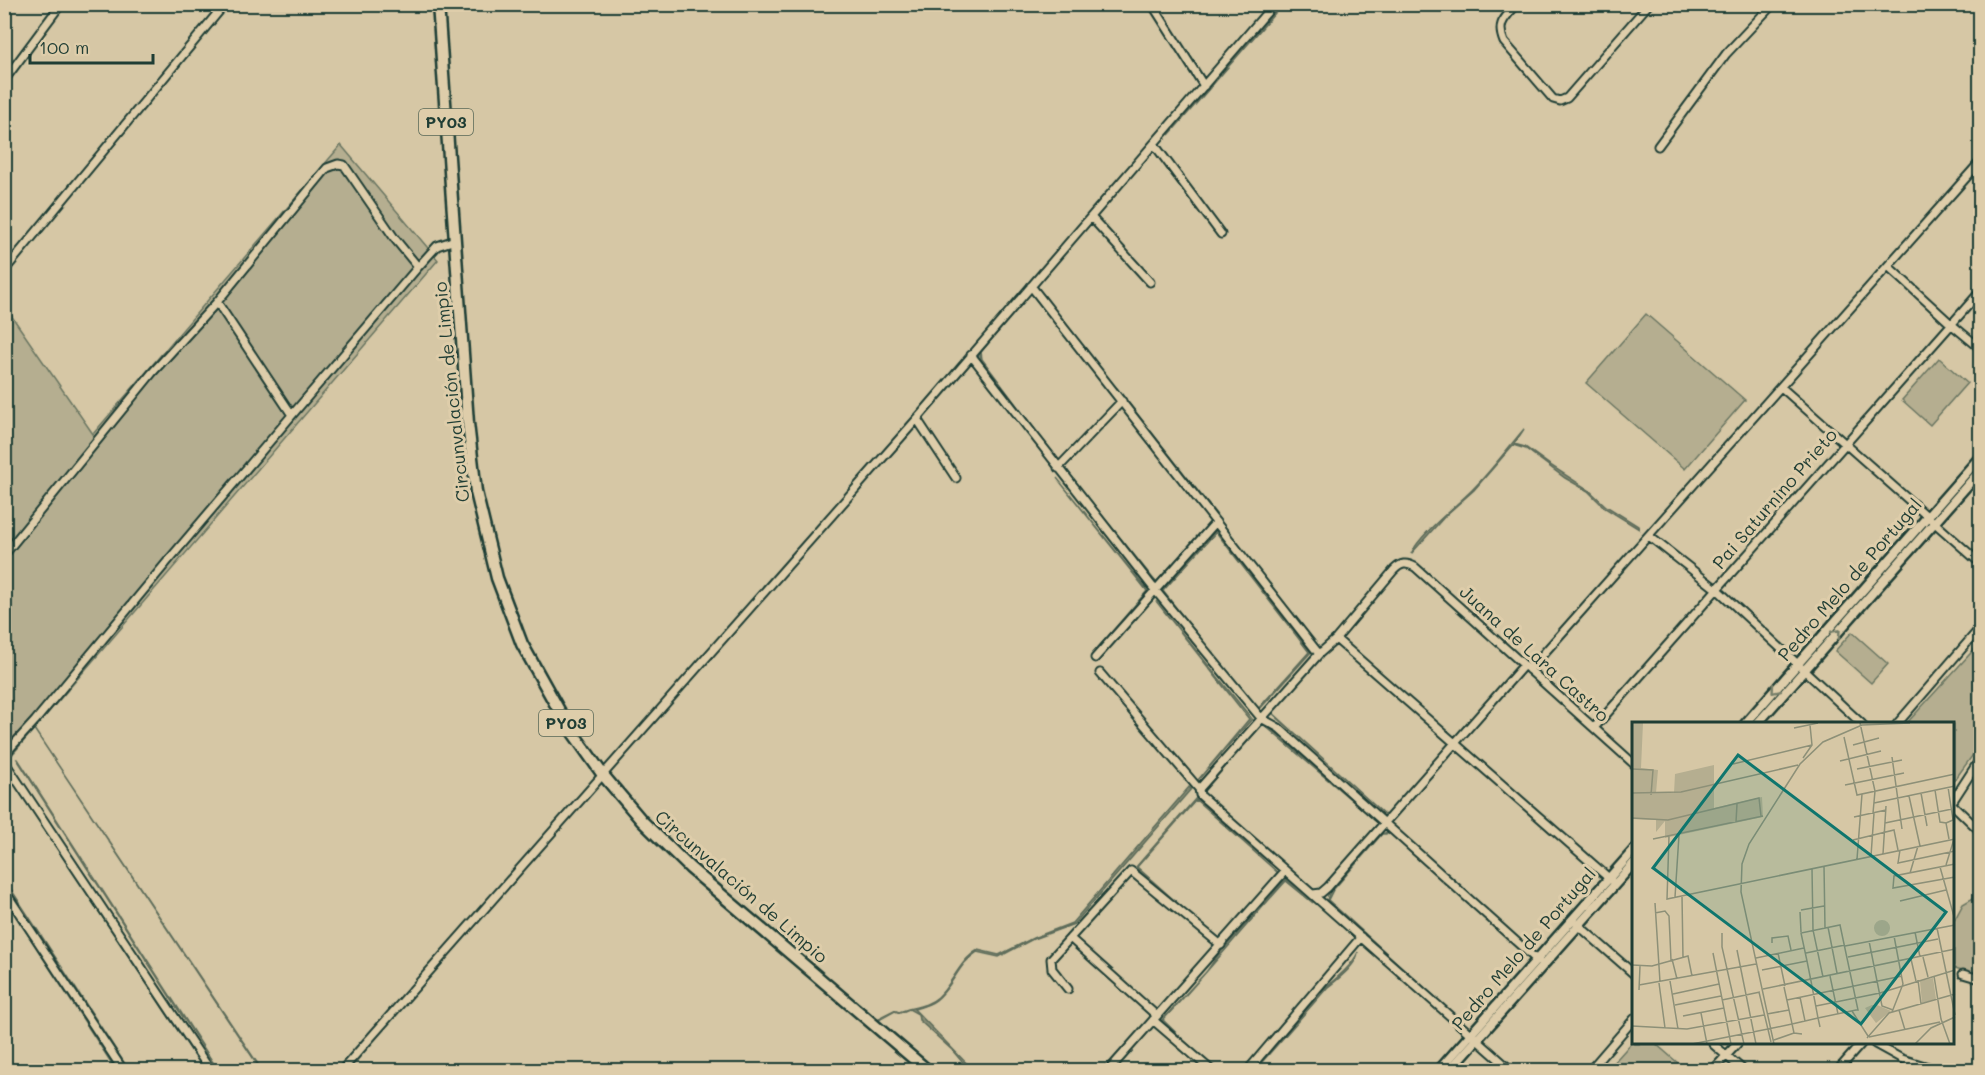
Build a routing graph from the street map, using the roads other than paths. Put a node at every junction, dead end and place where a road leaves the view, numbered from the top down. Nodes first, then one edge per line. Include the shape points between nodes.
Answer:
1 (61, 4) edge
2 (225, 4) edge
3 (438, 4) edge
4 (1152, 4) edge
5 (1518, 4) edge
6 (1649, 4) edge
7 (1773, 4) edge
8 (1273, 5) edge
9 (6, 78) dead end
10 (1204, 86) junction
11 (1154, 144) junction
12 (1658, 146) dead end
13 (1980, 162) edge
14 (1091, 217) junction
15 (1221, 234) dead end
16 (455, 240) junction
17 (1888, 266) junction
18 (418, 267) junction
19 (4, 271) edge
20 (1150, 282) dead end
21 (1031, 285) junction
22 (1980, 292) edge
23 (217, 302) junction
24 (1951, 324) junction
25 (1980, 348) edge
26 (971, 356) junction
27 (1781, 387) junction
28 (1122, 401) junction
29 (292, 415) junction
30 (917, 419) junction
31 (1845, 443) junction
32 (1980, 458) edge
33 (1058, 468) junction
34 (1980, 471) edge
35 (956, 478) dead end
36 (1932, 520) junction
37 (1216, 522) junction
38 (1649, 536) junction
39 (4, 555) edge
40 (1980, 563) edge
41 (1717, 589) junction
42 (1155, 590) junction
43 (1980, 628) edge
44 (1336, 639) junction
45 (1319, 654) junction
46 (1095, 658) dead end
47 (1801, 667) junction
48 (1526, 668) junction
49 (1100, 673) dead end
50 (1261, 718) junction
51 (1747, 722) edge
52 (1759, 722) edge
53 (1860, 722) edge
54 (1899, 722) edge
55 (1594, 728) junction
56 (1455, 744) junction
57 (4, 755) edge
58 (1980, 759) edge
59 (4, 761) edge
60 (1632, 762) edge
61 (603, 775) junction
62 (1199, 789) junction
63 (1955, 796) edge
64 (1955, 808) edge
65 (1385, 823) junction
66 (1980, 831) edge
67 (1632, 853) edge
68 (1632, 864) edge
69 (1285, 870) junction
70 (1612, 881) junction
71 (4, 890) edge
72 (1313, 894) junction
73 (1575, 922) junction
74 (1361, 937) junction
75 (1070, 938) junction
76 (1221, 945) junction
77 (1540, 963) junction
78 (1632, 972) edge
79 (1963, 974) dead end
80 (1980, 979) edge
81 (1068, 989) dead end
82 (1155, 1018) junction
83 (1632, 1021) edge
84 (1474, 1037) junction
85 (1714, 1045) edge
86 (1736, 1045) edge
87 (1860, 1045) edge
88 (1877, 1045) edge
89 (1726, 1055) junction
90 (123, 1071) edge
91 (210, 1071) edge
92 (342, 1071) edge
93 (927, 1071) edge
94 (1109, 1071) edge
95 (1211, 1071) edge
96 (1248, 1071) edge
97 (1439, 1071) edge
98 (1450, 1071) edge
99 (1511, 1071) edge
100 (1590, 1071) edge
101 (1713, 1071) edge
102 (1743, 1071) edge
103 (1838, 1071) edge
104 (1938, 1071) edge

1 - 9 street
2 - 19 street
3 - 16 highway, Circunvalación de Limpio / PY03
4 - 10 street
5 - 6 street via 1499,32 1552,99 1560,101 1567,98
7 - 12 street via 1726,54
8 - 10 street
10 - 11 street
11 - 14 street
11 - 15 street
13 - 17 street
14 - 20 street
14 - 21 street
16 - 18 street via 437,246
16 - 61 highway, Circunvalación de Limpio / PY03 via 476,492 497,578 522,644 566,723
17 - 24 street
17 - 27 street
18 - 23 street via 344,165 338,164 327,168
18 - 29 street
21 - 26 street
21 - 28 street
22 - 24 street, Pai Saturnino Prieto
23 - 29 street
23 - 39 street via 152,373
24 - 25 street
24 - 31 street, Pai Saturnino Prieto
26 - 30 street
26 - 33 street
27 - 31 street
27 - 38 street
28 - 33 street
28 - 37 street
29 - 57 street
30 - 35 street
30 - 61 street
31 - 36 street
31 - 41 street, Pai Saturnino Prieto
32 - 36 street, Pedro Melo de Portugal
33 - 42 street
34 - 36 street, Pedro Melo de Portugal
36 - 40 street
36 - 47 street, Pedro Melo de Portugal
37 - 42 street
37 - 45 street
38 - 41 street
38 - 48 street
41 - 47 street
41 - 55 street, Pai Saturnino Prieto
42 - 46 street
42 - 50 street
43 - 54 street
44 - 45 street
44 - 48 street, Juana de Lara Castro via 1400,565 1407,563
44 - 56 street
45 - 50 street
47 -> 51 street, Pedro Melo de Portugal
47 - 52 street, Pedro Melo de Portugal
47 - 53 street
48 - 55 street, Juana de Lara Castro
48 - 56 street
49 - 62 street
50 - 62 street
50 - 65 street via 1280,728
55 - 60 street, Juana de Lara Castro
56 - 65 street
56 - 70 street
58 - 63 street
59 - 91 street
61 - 92 street
61 - 93 highway, Circunvalación de Limpio / PY03 via 690,868
62 - 69 street via 1200,795
64 - 66 street
65 - 72 street via 1328,887
65 - 77 street
67 - 70 street, Pedro Melo de Portugal
68 - 70 street, Pedro Melo de Portugal
69 - 72 street
69 - 76 street
70 - 73 street, Pedro Melo de Portugal
71 - 90 street
72 - 74 street
73 - 77 street, Pedro Melo de Portugal
73 - 78 street
74 - 84 street
74 - 96 street
75 - 76 street via 1132,871
75 - 81 street via 1050,962
75 - 82 street
76 - 82 street
77 - 84 street, Pedro Melo de Portugal
79 - 80 street
82 - 94 street
82 - 95 street
83 - 100 street
84 - 97 street, Pedro Melo de Portugal
84 - 98 street, Pedro Melo de Portugal
84 - 99 street
85 - 89 street
86 - 89 street
87 - 103 street
88 - 104 street via 1902,1059
89 - 101 street
89 - 102 street

